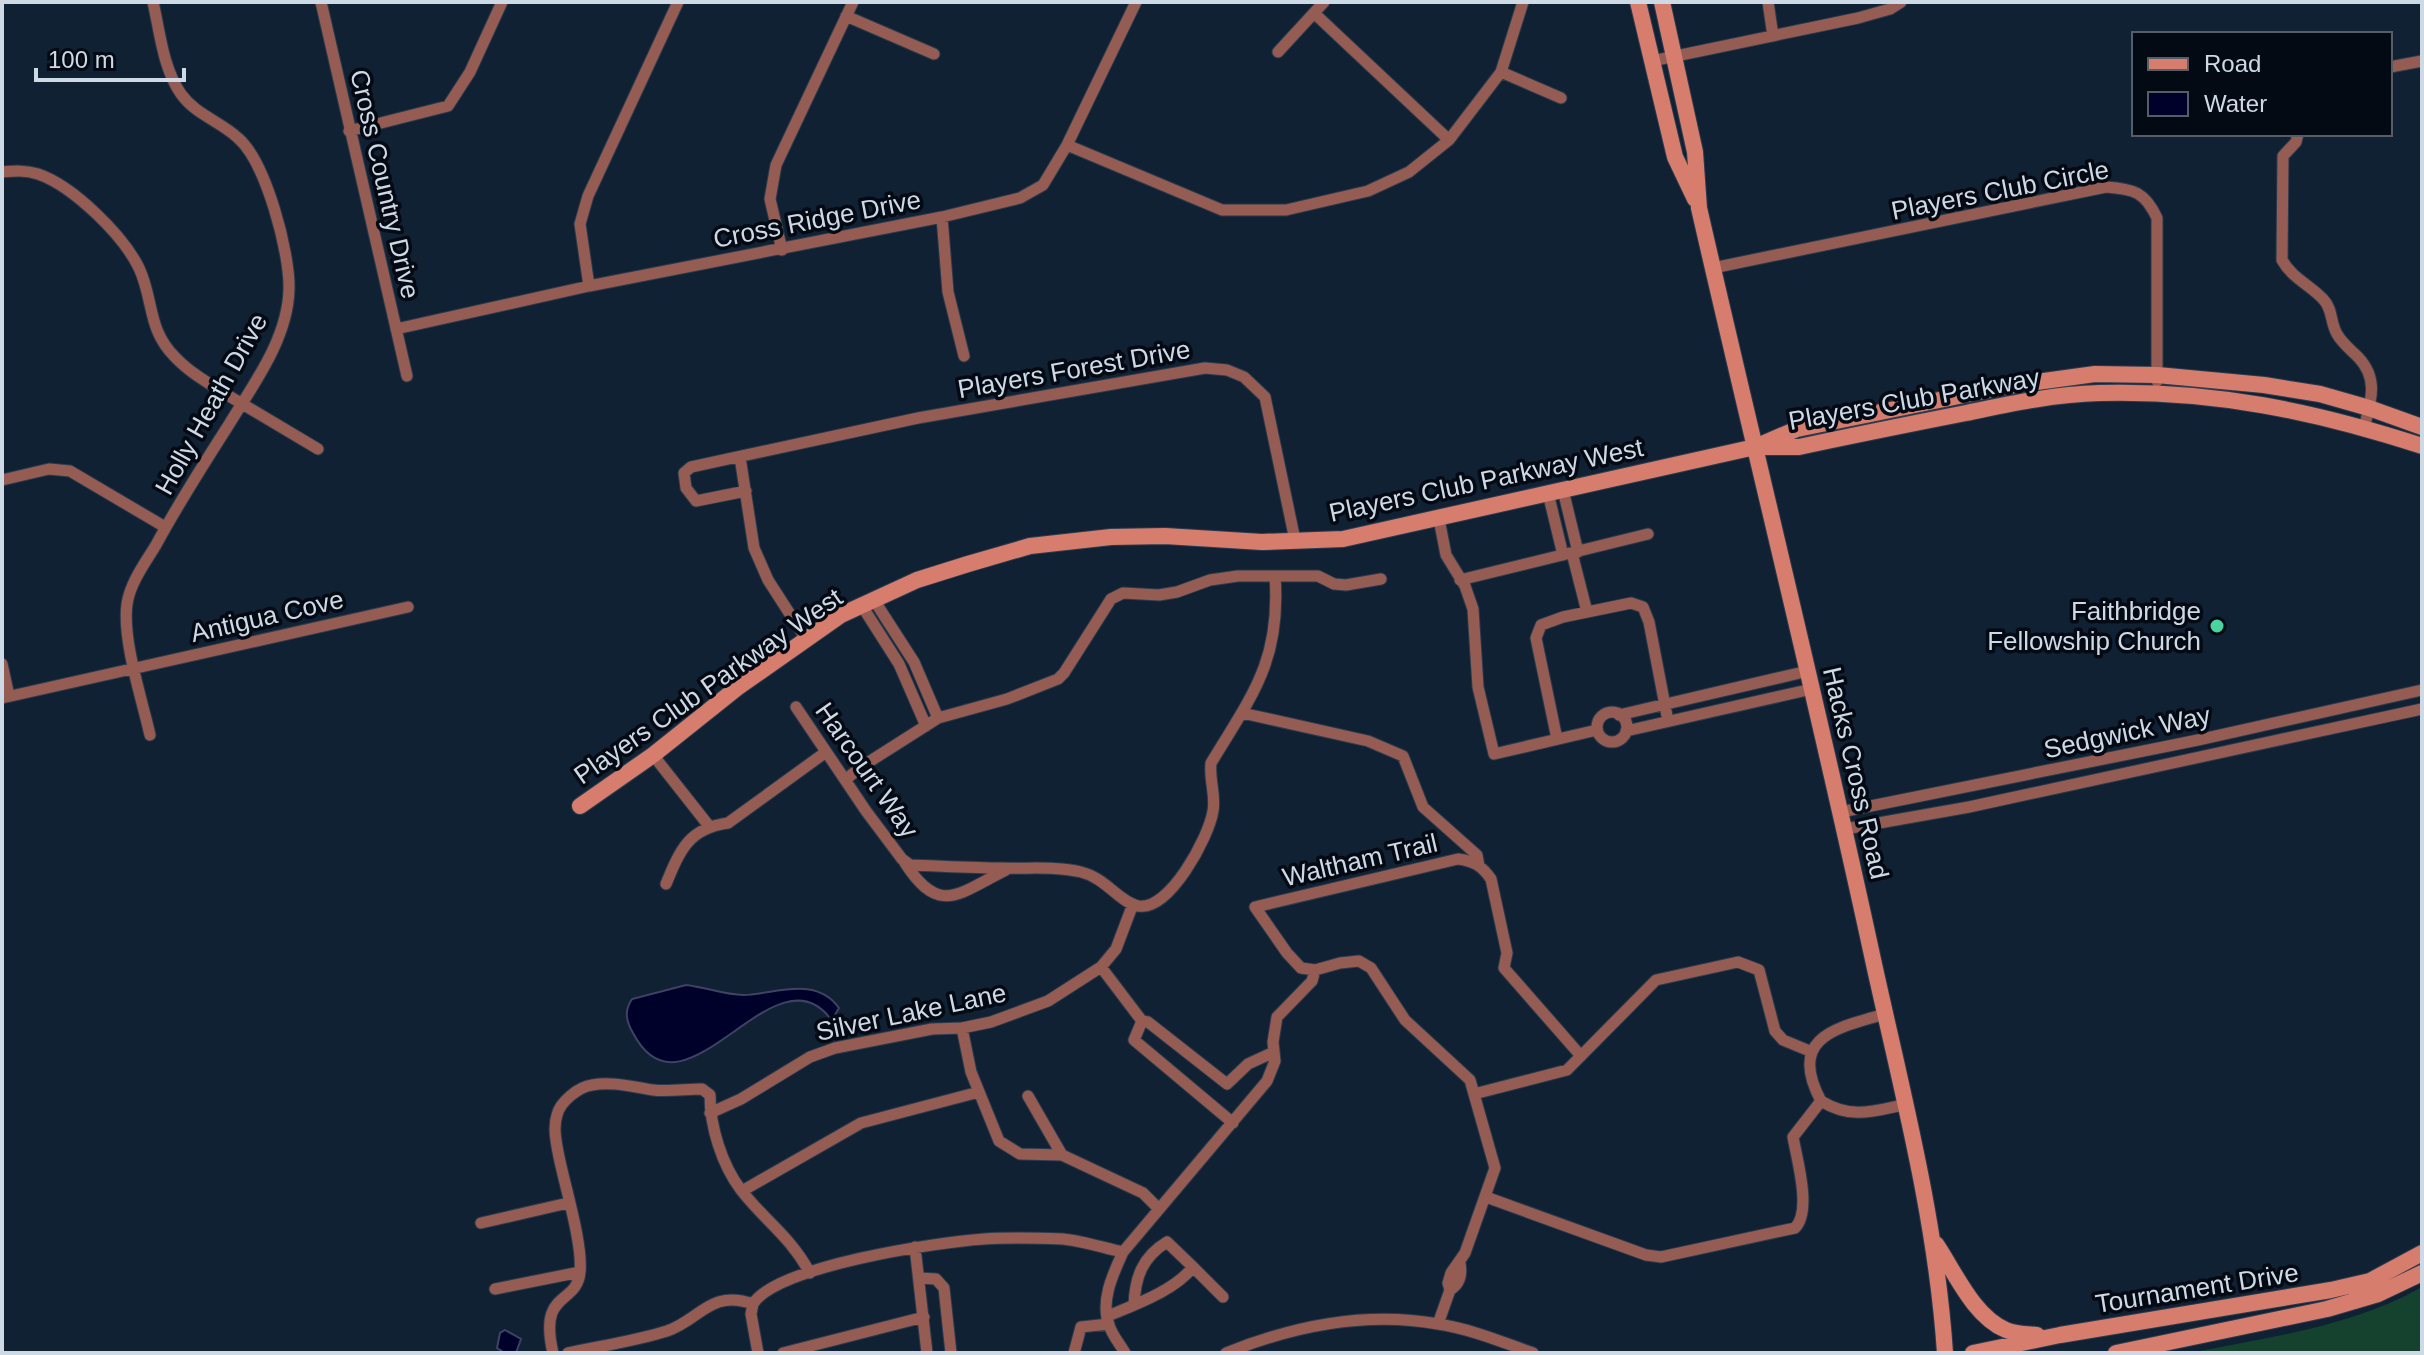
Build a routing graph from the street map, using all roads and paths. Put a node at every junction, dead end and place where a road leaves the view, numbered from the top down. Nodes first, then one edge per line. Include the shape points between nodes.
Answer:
1 (153, 2) edge
2 (321, 2) edge
3 (502, 2) edge
4 (678, 2) edge
5 (853, 2) edge
6 (1136, 2) edge
7 (1324, 2) edge
8 (1523, 2) edge
9 (1638, 2) edge
10 (1662, 2) edge
11 (1768, 2) edge
12 (1901, 2) edge
13 (1314, 13) junction
14 (846, 16) junction
15 (1773, 36) junction
16 (1278, 52) dead end
17 (934, 54) dead end
18 (1675, 56) junction
19 (1652, 61) junction
20 (2422, 61) edge
21 (2392, 67) edge
22 (1501, 72) junction
23 (1561, 98) dead end
24 (349, 131) junction
25 (2298, 136) edge
26 (1449, 140) junction
27 (1067, 145) junction
28 (2, 172) edge
29 (1699, 208) junction
30 (942, 217) junction
31 (782, 250) junction
32 (1713, 268) junction
33 (589, 286) junction
34 (396, 329) junction
35 (964, 356) dead end
36 (2157, 375) junction
37 (407, 376) dead end
38 (2157, 394) junction
39 (241, 403) junction
40 (2369, 408) junction
41 (2422, 427) edge
42 (2364, 428) junction
43 (2422, 446) edge
44 (1755, 447) junction
45 (318, 449) dead end
46 (740, 457) junction
47 (2, 480) edge
48 (746, 491) junction
49 (1556, 492) junction
50 (1439, 519) junction
51 (165, 527) junction
52 (1572, 530) junction
53 (1558, 533) junction
54 (1648, 534) dead end
55 (1295, 540) junction
56 (1571, 554) junction
57 (1275, 576) junction
58 (1381, 579) dead end
59 (1460, 580) junction
60 (868, 603) junction
61 (408, 607) dead end
62 (1587, 612) junction
63 (806, 639) junction
64 (907, 650) junction
65 (894, 657) junction
66 (2, 664) edge
67 (135, 668) junction
68 (1808, 671) junction
69 (920, 675) junction
70 (1763, 681) junction
71 (908, 682) junction
72 (1812, 689) junction
73 (2422, 690) edge
74 (1704, 695) junction
75 (5, 697) edge
76 (1767, 699) junction
77 (1665, 704) junction
78 (796, 707) dead end
79 (2422, 709) edge
80 (1709, 712) junction
81 (1242, 713) junction
82 (1619, 715) junction
83 (938, 718) junction
84 (1668, 721) junction
85 (926, 726) junction
86 (1597, 730) junction
87 (1626, 731) junction
88 (150, 735) dead end
89 (1557, 739) junction
90 (826, 752) junction
91 (653, 755) junction
92 (845, 780) junction
93 (580, 806) dead end
94 (1841, 812) junction
95 (709, 826) junction
96 (1845, 829) junction
97 (902, 859) junction
98 (1477, 864) junction
99 (1008, 868) junction
100 (666, 884) dead end
101 (1133, 904) junction
102 (1101, 967) junction
103 (1315, 970) junction
104 (1885, 1014) junction
105 (1142, 1021) junction
106 (962, 1028) junction
107 (1274, 1052) junction
108 (1812, 1052) junction
109 (1581, 1056) junction
110 (979, 1092) junction
111 (1474, 1094) junction
112 (1028, 1096) dead end
113 (1821, 1101) junction
114 (1907, 1104) junction
115 (710, 1113) junction
116 (1233, 1123) junction
117 (1062, 1155) junction
118 (742, 1191) junction
119 (1486, 1197) junction
120 (568, 1203) junction
121 (1159, 1209) junction
122 (481, 1223) dead end
123 (1933, 1239) junction
124 (915, 1247) junction
125 (1123, 1252) junction
126 (2422, 1253) edge
127 (1193, 1267) junction
128 (580, 1272) junction
129 (810, 1273) junction
130 (2422, 1273) edge
131 (919, 1278) junction
132 (495, 1289) dead end
133 (1223, 1297) dead end
134 (753, 1304) junction
135 (1134, 1305) junction
136 (924, 1317) junction
137 (1108, 1320) junction
138 (1438, 1324) junction
139 (2051, 1337) junction
140 (589, 1351) edge
141 (553, 1353) edge
142 (568, 1353) edge
143 (758, 1353) edge
144 (783, 1353) edge
145 (927, 1353) edge
146 (951, 1353) edge
147 (1074, 1353) edge
148 (1125, 1353) edge
149 (1226, 1353) edge
150 (1533, 1353) edge
151 (1945, 1353) edge
152 (1973, 1353) edge
153 (2116, 1353) edge

1 - 39 street, Holly Heath Drive via 169,70 182,95 238,137 259,163 286,263 289,288 283,325
2 - 24 street, Cross Country Drive
3 - 24 street via 448,106
4 - 33 street via 588,196 580,224
5 - 14 street
6 - 27 street, Cross Ridge Drive
7 - 13 street
8 - 22 street
9 - 19 street, Hacks Cross Road
10 - 18 street, Hacks Cross Road
11 - 15 street
12 - 15 street via 1858,18
13 - 16 street
13 - 26 street
14 - 17 street
14 - 31 street via 776,165 770,199
15 - 18 street
18 - 19 street
18 - 29 street, Hacks Cross Road via 1695,152
19 - 29 street, Hacks Cross Road via 1675,157
20 - 21 street
22 - 23 street
22 - 26 street
24 - 34 street, Cross Country Drive
25 - 40 street via 2283,156 2282,260 2330,306 2333,328 2367,368 2372,379
26 - 27 street via 1409,172 1368,191 1286,210 1222,210
27 - 30 street, Cross Ridge Drive via 1043,185 1020,198
28 - 39 street via 50,179 115,234 139,269 153,325 166,348 187,369
29 - 32 street, Hacks Cross Road
30 - 31 street, Cross Ridge Drive
30 - 35 street via 948,292
31 - 33 street, Cross Ridge Drive
32 - 36 street, Players Club Circle via 2106,187 2130,189 2150,202 2157,218
32 - 44 street, Hacks Cross Road
33 - 34 street, Cross Ridge Drive
34 - 37 street, Cross Country Drive
36 - 38 street, Players Club Circle
36 - 40 street, Players Club Parkway via 2264,385
36 - 44 street, Players Club Parkway via 2095,374 2008,386 1797,429
38 - 42 street, Players Club Parkway via 2263,404
38 - 44 street, Players Club Parkway via 2096,393 2011,404 1799,447
39 - 45 street
39 - 51 street, Holly Heath Drive
40 - 41 street, Players Club Parkway
40 - 42 street
42 - 43 street, Players Club Parkway
44 - 49 street, Players Club Parkway West
44 - 68 street, Hacks Cross Road
46 - 48 street
46 - 48 street, Players Forest Drive via 691,467 684,473 686,488 696,501
46 - 55 street, Players Forest Drive via 918,418 1205,368 1227,370 1244,377 1265,397
47 - 51 street via 49,469 70,471
48 - 63 street via 754,548
49 - 50 street, Players Club Parkway West
49 - 52 street
49 - 53 street
50 - 55 street, Players Club Parkway West via 1343,539
50 - 59 street via 1443,546
51 - 67 street, Holly Heath Drive via 129,595 127,626
52 - 53 street
52 - 56 street
53 - 56 street
54 - 56 street
55 - 60 street, Players Club Parkway West via 1138,537 1030,546 917,580
56 - 59 street
56 - 62 street
57 - 58 street via 1318,576 1346,585
57 - 81 street via 1274,641
57 - 83 street via 1210,580 1159,595 1123,593 1111,599 1058,679
59 - 89 street via 1473,609 1478,687 1494,754
60 - 63 street, Players Club Parkway West
60 - 64 street
60 - 65 street
61 - 67 street, Antigua Cove
62 - 77 street via 1631,603 1643,607
62 - 89 street via 1541,625 1536,638
63 - 91 street, Players Club Parkway West
64 - 65 street
64 - 69 street
65 - 71 street
66 - 75 street
67 - 75 street, Antigua Cove
67 - 88 street, Holly Heath Drive
68 - 70 street
68 - 72 street, Hacks Cross Road
69 - 71 street
69 - 83 street
70 - 74 street
70 - 76 street
71 - 85 street
72 - 76 street
72 - 94 street, Hacks Cross Road
73 - 94 street, Sedgwick Way
74 - 77 street
74 - 80 street
76 - 80 street
77 - 82 street
77 - 84 street
78 - 90 street, Harcourt Way
79 - 96 street, Sedgwick Way
80 - 84 street
81 - 98 street via 1368,741 1403,756 1423,807 1477,855
81 - 101 street via 1211,763 1213,815 1178,884 1158,903
82 - 86 street via 1605,714
82 - 87 street
83 - 85 street
84 - 87 street
85 - 92 street
86 - 87 street via 1602,739 1613,742
86 - 89 street
90 - 92 street, Harcourt Way
90 - 95 street via 728,823
91 - 93 street, Players Club Parkway West
91 - 95 street
92 - 97 street, Harcourt Way
94 - 96 street, Hacks Cross Road
95 - 100 street via 678,855
96 - 104 street, Hacks Cross Road
97 - 99 street, Harcourt Way via 910,865
97 - 99 street, Harcourt Way via 918,884 946,898
98 - 103 street, Waltham Trail via 1458,859 1255,907 1301,968
98 - 109 street via 1491,879 1507,953 1504,968
99 - 101 street, Harcourt Way via 1083,872
101 - 102 street, Silver Lake Lane via 1116,949
102 - 105 street
102 - 106 street, Silver Lake Lane via 1048,1001
103 - 107 street via 1312,981 1277,1017
103 - 111 street via 1359,961 1371,968 1405,1020 1470,1080
104 - 108 street via 1827,1033
104 - 114 street, Hacks Cross Road
105 - 107 street via 1227,1084 1248,1064
105 - 116 street via 1134,1040
106 - 110 street
106 - 115 street, Silver Lake Lane via 835,1048
107 - 116 street via 1267,1081
108 - 109 street via 1775,1031 1759,970 1738,962 1656,980
108 - 113 street via 1812,1076
109 - 111 street via 1567,1070
110 - 117 street via 999,1141 1020,1154
110 - 118 street via 861,1123
111 - 119 street via 1495,1168
112 - 117 street
113 - 114 street via 1845,1113
113 - 119 street via 1793,1137 1804,1207 1795,1228 1661,1257
114 - 123 street, Hacks Cross Road
115 - 118 street via 722,1153
115 - 120 street via 710,1095 702,1089 592,1085 579,1090 557,1114 555,1135
116 - 121 street
117 - 121 street via 1143,1193
118 - 129 street via 798,1251
119 - 138 street via 1451,1273
120 - 122 street
120 - 128 street
121 - 125 street
123 - 139 street via 1992,1323 2009,1332
123 - 151 street, Hacks Cross Road
124 - 125 street via 985,1238 1066,1239
124 - 129 street
124 - 131 street
125 - 137 street via 1110,1280
126 - 139 street, Tournament Drive via 2370,1281 2331,1290
127 - 133 street
127 - 135 street
127 - 135 street via 1167,1242 1158,1247 1135,1282
128 - 132 street
128 - 141 street via 549,1318
129 - 134 street via 772,1287
130 - 153 street, Tournament Drive via 2378,1294 2327,1309
131 - 136 street
131 - 146 street via 936,1279 944,1288
134 - 140 street via 713,1304 672,1329
134 - 143 street
135 - 137 street
136 - 144 street
136 - 145 street
137 - 147 street via 1081,1327
137 - 148 street
138 - 149 street via 1387,1319 1331,1323
138 - 150 street
139 - 152 street, Tournament Drive
140 - 142 street

